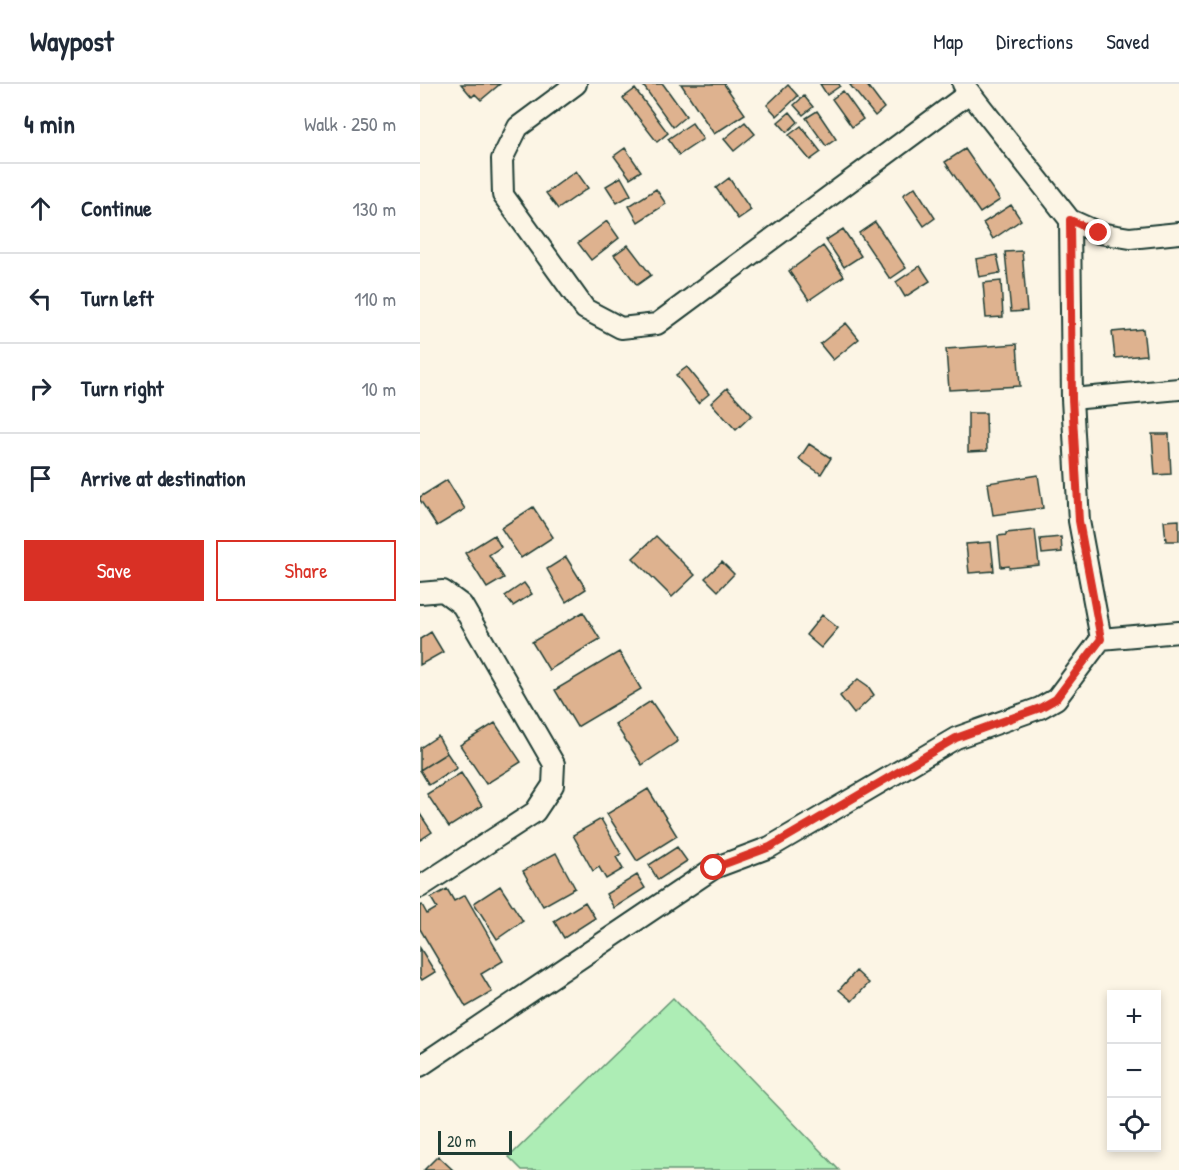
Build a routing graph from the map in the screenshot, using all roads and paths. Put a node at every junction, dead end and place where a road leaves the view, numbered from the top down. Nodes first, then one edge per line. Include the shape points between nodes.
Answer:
1 (576, 84) edge
2 (966, 88) edge
3 (1070, 220) junction
4 (1179, 233) edge
5 (1179, 389) edge
6 (1072, 399) junction
7 (420, 592) edge
8 (1179, 632) edge
9 (1101, 639) junction
10 (420, 887) edge
11 (420, 1066) edge

1 - 2 street via 518,128 502,159 503,195 585,309 621,328 657,324
2 - 3 street
3 - 4 street via 1099,233 1130,238
3 - 6 street
5 - 6 street
6 - 9 street via 1079,521
7 - 10 street via 443,591 462,605 554,764 553,785 535,812
8 - 9 street
9 - 11 street via 1056,699 956,738 770,847 714,868

